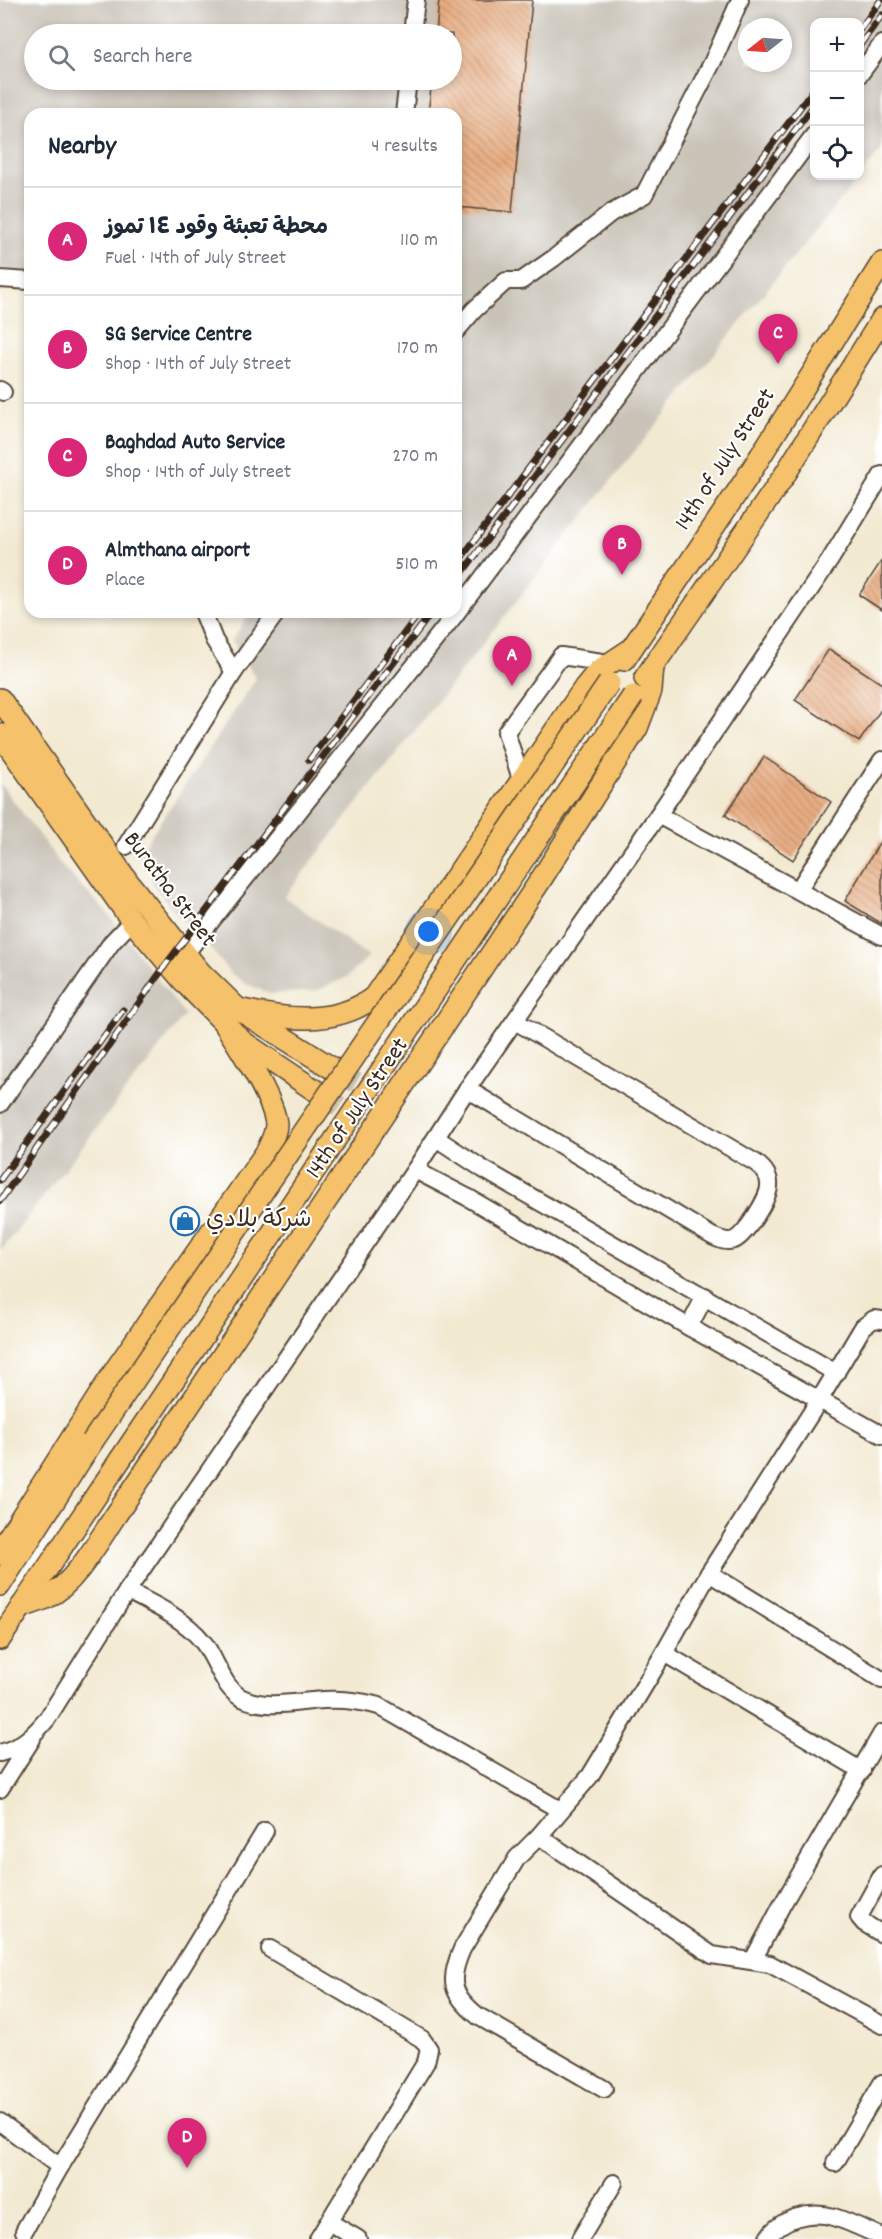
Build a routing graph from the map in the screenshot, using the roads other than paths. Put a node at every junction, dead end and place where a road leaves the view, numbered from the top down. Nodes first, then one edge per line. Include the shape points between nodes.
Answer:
1 (416, 0) edge
2 (740, 0) edge
3 (413, 24) edge
4 (882, 44) edge
5 (861, 72) edge
6 (407, 90) edge
7 (405, 108) edge
8 (810, 140) edge
9 (882, 263) edge
10 (0, 279) edge
11 (24, 281) edge
12 (882, 319) edge
13 (462, 324) edge
14 (882, 475) edge
15 (462, 605) edge
16 (204, 618) edge
17 (273, 618) edge
18 (452, 618) edge
19 (653, 666) junction
20 (234, 672) junction
21 (609, 673) junction
22 (0, 699) edge
23 (0, 734) edge
24 (882, 760) edge
25 (522, 782) junction
26 (658, 816) junction
27 (126, 846) dead end
28 (798, 890) junction
29 (132, 921) junction
30 (882, 936) edge
31 (185, 954) junction
32 (238, 1009) junction
33 (515, 1021) junction
34 (226, 1026) junction
35 (338, 1072) tunnel mouth
36 (467, 1089) junction
37 (373, 1093) tunnel mouth
38 (322, 1095) tunnel mouth
39 (0, 1104) edge
40 (391, 1105) junction
41 (356, 1119) tunnel mouth
42 (374, 1131) junction
43 (436, 1138) junction
44 (415, 1170) junction
45 (705, 1296) junction
46 (882, 1320) edge
47 (689, 1327) junction
48 (836, 1373) junction
49 (820, 1400) junction
50 (882, 1435) edge
51 (0, 1554) edge
52 (709, 1573) junction
53 (0, 1585) edge
54 (127, 1591) junction
55 (21, 1607) junction
56 (0, 1639) edge
57 (664, 1653) junction
58 (882, 1680) edge
59 (882, 1733) edge
60 (35, 1734) junction
61 (0, 1752) edge
62 (862, 1771) junction
63 (0, 1789) edge
64 (560, 1810) junction
65 (265, 1831) dead end
66 (540, 1836) junction
67 (882, 1875) edge
68 (882, 1934) edge
69 (270, 1948) dead end
70 (753, 1960) junction
71 (882, 2025) edge
72 (882, 2083) edge
73 (604, 2089) dead end
74 (0, 2122) edge
75 (835, 2163) dead end
76 (60, 2167) junction
77 (614, 2183) dead end
78 (330, 2222) junction
79 (24, 2231) dead end
80 (882, 2237) edge
81 (318, 2239) edge
82 (358, 2239) edge
83 (580, 2239) edge
84 (767, 2239) edge

1 - 3 street
2 - 13 street via 644,195 611,213 521,281 506,281
4 - 5 street
6 - 7 street
8 - 15 street
9 - 21 main road, 14th of July Street via 746,479 630,650
10 - 11 street
12 - 19 main road, 14th of July Street via 784,476
14 - 26 street via 830,560
16 - 20 street via 213,640
17 - 20 street
18 - 31 street
19 - 40 main road, 14th of July Street via 651,691 637,728
19 - 55 main road, 14th of July Street, bridge
20 - 27 street
21 - 25 main road via 598,671 585,687
21 - 25 street via 561,656 506,732
21 - 53 main road, bridge
22 - 31 main road, Buratha Street via 128,882
23 - 29 main road, Buratha Street
24 - 28 street
25 - 32 main road via 374,998 354,1009 296,1019
26 - 28 street
26 - 33 street
28 - 30 street
29 - 34 main road, Buratha Street
29 - 39 street via 112,942
31 - 32 main road, Buratha Street
32 - 35 main road, Buratha Street
33 - 36 street
33 - 36 street via 766,1171 770,1184 767,1196 742,1235 724,1241 712,1236
34 - 38 main road, Buratha Street via 243,1042
34 - 51 main road via 268,1102 276,1122 274,1137 118,1366
36 - 43 street
37 - 40 main road
40 - 42 main road, 14th of July Street
41 - 42 main road
42 - 55 main road, 14th of July Street via 74,1576 48,1597
43 - 44 street
43 - 45 street
44 - 47 street
44 - 54 street
45 - 47 street
45 - 48 street
46 - 48 street via 874,1319 863,1326
47 - 49 street
48 - 49 street
49 - 50 street
49 - 52 street
52 - 57 street
52 - 58 street
54 - 60 street
54 - 64 street via 183,1623 202,1641 227,1683 241,1698 287,1704 364,1701 379,1706
55 - 56 main road
57 - 62 street
57 - 64 street via 590,1776
59 - 62 street
60 - 61 street
60 - 63 street
62 - 70 street
64 - 66 street
65 - 76 street
66 - 70 street via 712,1955
66 - 73 street via 506,1874 462,1949 452,1984 464,2005 478,2016
67 - 68 street via 859,1917
69 - 78 street via 422,2039 429,2049 426,2062
70 - 71 street via 784,1970
72 - 75 street
74 - 76 street
76 - 79 street
77 - 83 street
78 - 81 street
78 - 82 street
80 - 84 street via 832,2216 806,2215 784,2221

